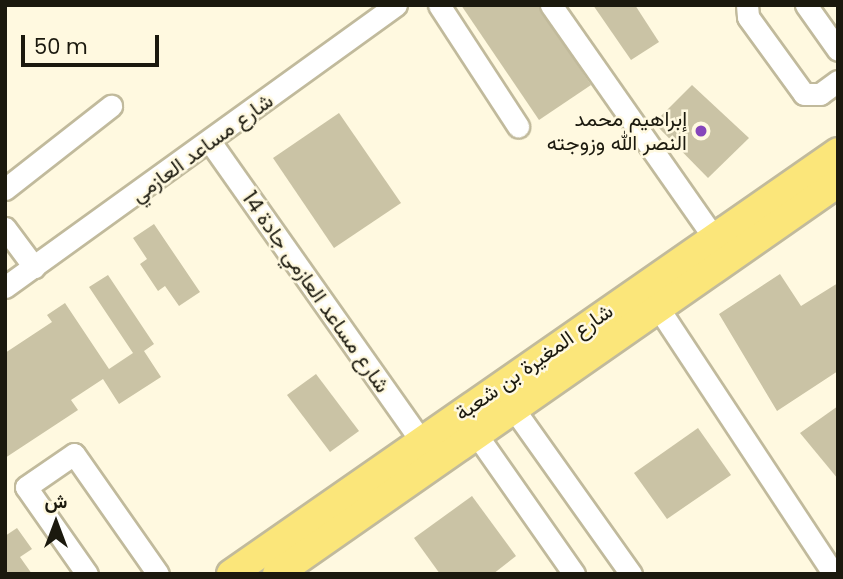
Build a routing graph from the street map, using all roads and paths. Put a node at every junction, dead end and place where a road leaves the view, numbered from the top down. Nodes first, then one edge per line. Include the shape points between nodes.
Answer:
1 (396, 5) edge
2 (439, 5) edge
3 (551, 5) edge
4 (747, 5) edge
5 (806, 5) edge
6 (835, 40) edge
7 (838, 81) edge
8 (111, 106) dead end
9 (518, 126) dead end
10 (211, 143) junction
11 (838, 152) edge
12 (838, 183) edge
13 (5, 189) edge
14 (5, 228) edge
15 (713, 236) junction
16 (34, 267) junction
17 (5, 287) edge
18 (657, 306) junction
19 (513, 408) junction
20 (476, 434) junction
21 (421, 441) junction
22 (234, 573) edge
23 (87, 574) edge
24 (158, 574) edge
25 (277, 574) edge
26 (574, 574) edge
27 (631, 574) edge
28 (834, 574) edge

1 - 10 street, شارع مساعد العازمي
2 - 9 street
3 - 15 street
4 - 7 street via 748,16 804,94 820,94
5 - 6 street
8 - 13 street
10 - 16 street, شارع مساعد العازمي
10 - 21 street, شارع مساعد العازمي جادة 14
11 - 15 main road, شارع المغيرة بن شعبة
12 - 18 main road, شارع المغيرة بن شعبة
14 - 16 street
15 - 21 main road, شارع المغيرة بن شعبة
16 - 17 street, شارع مساعد العازمي
18 - 19 main road, شارع المغيرة بن شعبة
18 - 28 street
19 - 20 main road, شارع المغيرة بن شعبة
19 - 27 street
20 - 25 main road, شارع المغيرة بن شعبة
20 - 26 street
21 - 22 main road, شارع المغيرة بن شعبة
23 - 24 street via 26,487 74,454

